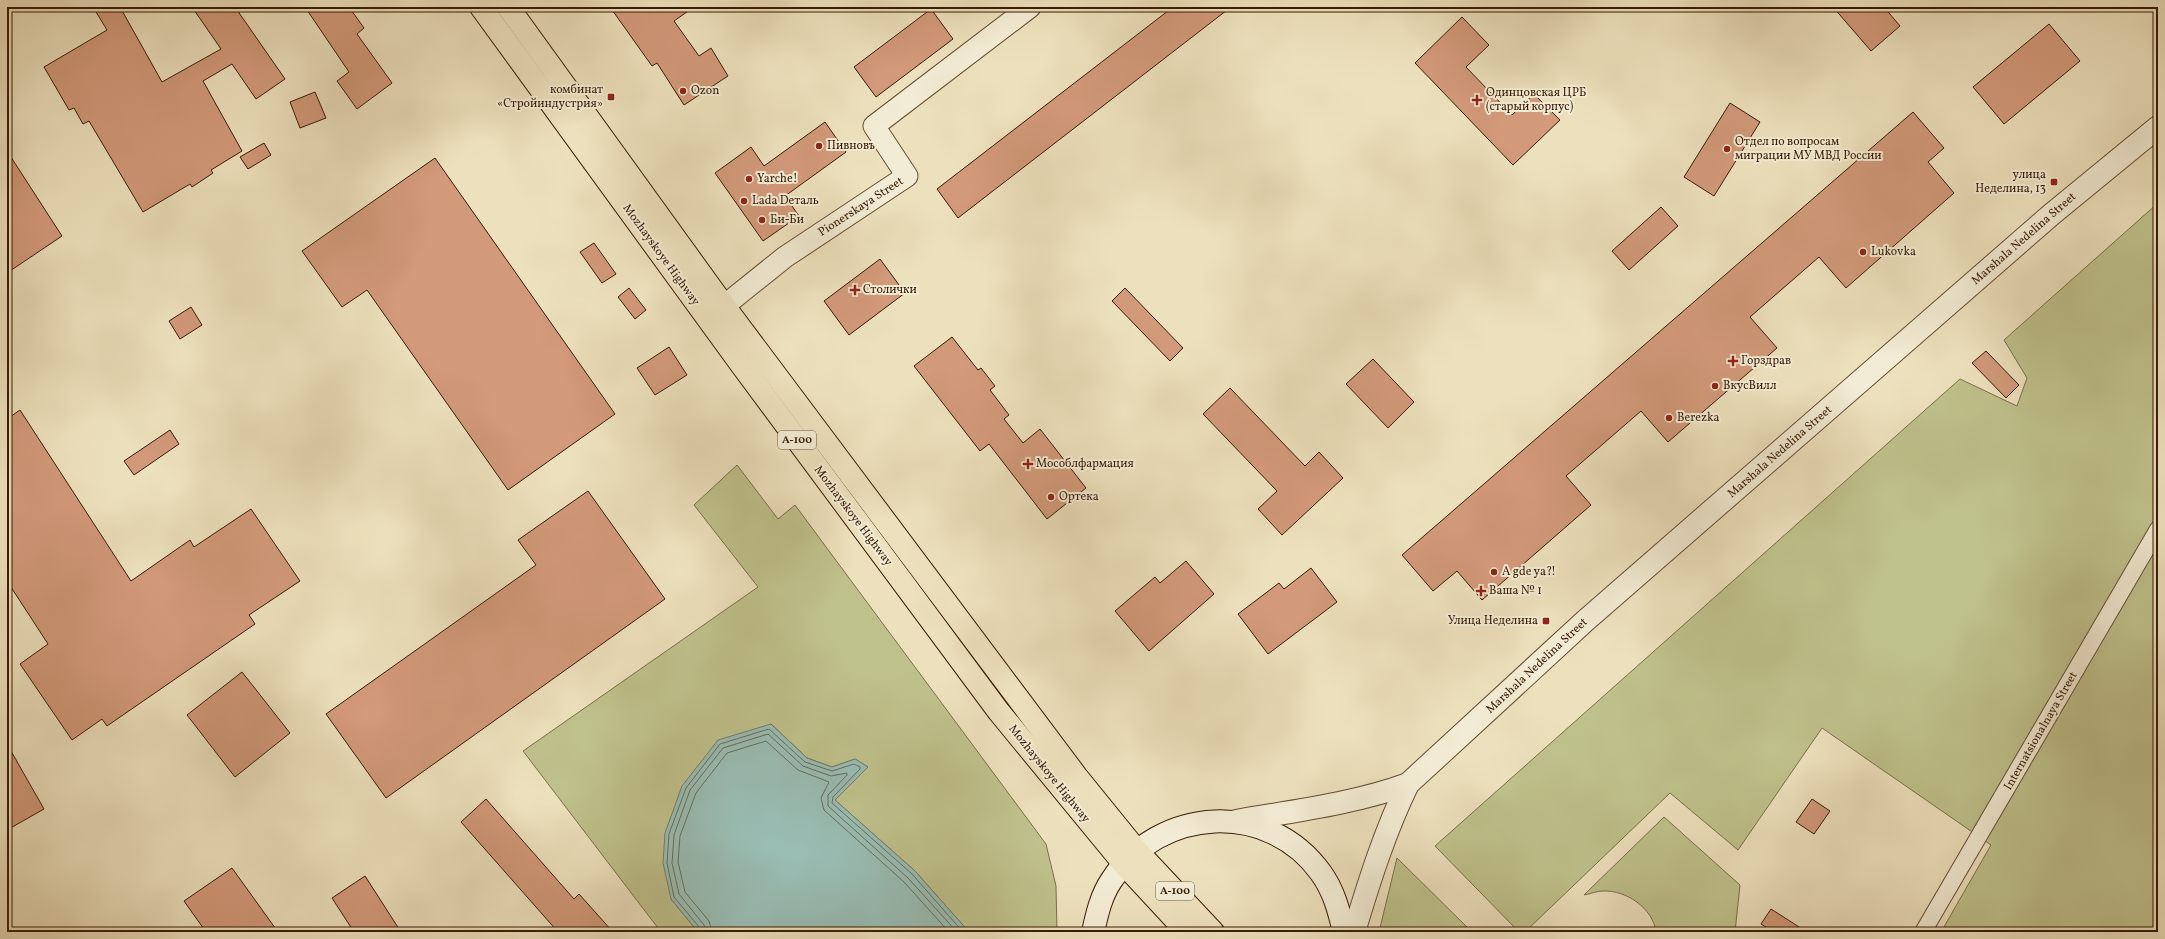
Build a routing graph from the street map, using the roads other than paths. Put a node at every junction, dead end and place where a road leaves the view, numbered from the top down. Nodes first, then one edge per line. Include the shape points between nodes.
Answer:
1 (481, 7) edge
2 (508, 7) edge
3 (1030, 7) edge
4 (2158, 127) edge
5 (724, 306) junction
6 (2158, 529) edge
7 (1408, 784) junction
8 (1236, 821) junction
9 (1130, 858) junction
10 (1093, 932) edge
11 (1187, 932) edge
12 (1213, 932) edge
13 (1344, 932) edge
14 (1354, 932) edge
15 (1923, 932) edge

1 - 9 main road, Mozhayskoye Highway / А-100 via 994,706
2 - 5 main road, Mozhayskoye Highway / А-100
3 - 5 street, Pionerskaya Street via 874,126 907,176 785,257
4 - 7 street, Marshala Nedelina Street via 2052,214 1590,617
5 - 9 main road, Mozhayskoye Highway / А-100 via 1077,777
6 - 15 street, Internatsionalnaya Street
7 - 8 street via 1388,792 1330,805
7 - 14 street via 1368,884
8 - 9 street via 1206,821 1178,826 1151,839
8 - 13 street via 1269,830 1298,848 1322,873 1338,903
9 - 10 street via 1110,881 1098,908
9 - 11 main road, Mozhayskoye Highway / А-100
9 - 12 main road, Mozhayskoye Highway / А-100

